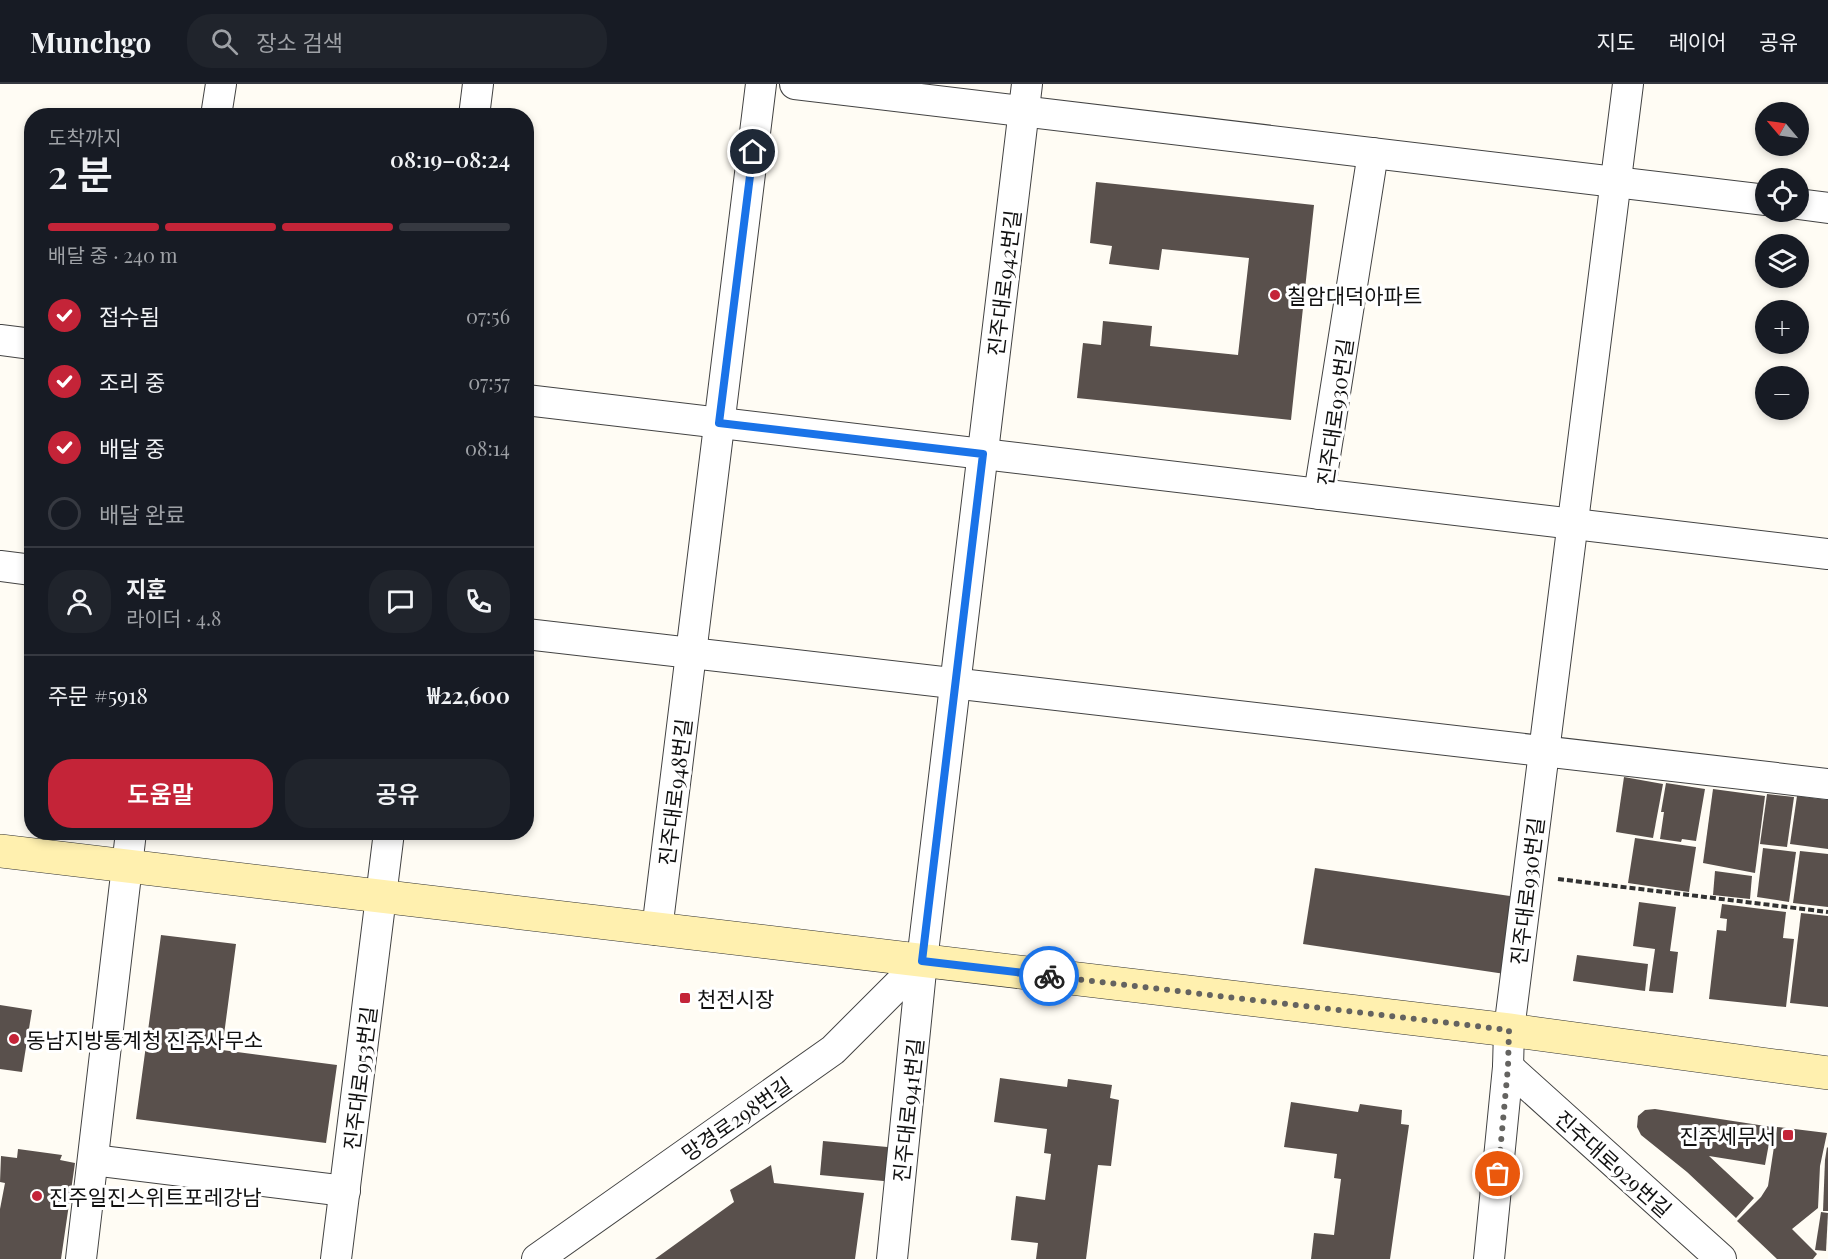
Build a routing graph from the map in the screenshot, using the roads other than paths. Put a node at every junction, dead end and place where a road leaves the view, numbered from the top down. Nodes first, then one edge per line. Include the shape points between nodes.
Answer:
1 (220, 84) edge
2 (478, 84) edge
3 (761, 84) edge
4 (795, 84) edge
5 (1628, 84) edge
6 (1025, 98) edge
7 (217, 108) edge
8 (475, 108) edge
9 (1373, 153) junction
10 (1616, 182) junction
11 (1755, 199) edge
12 (1809, 205) edge
13 (1828, 208) edge
14 (0, 340) edge
15 (24, 343) edge
16 (534, 401) edge
17 (719, 423) junction
18 (983, 454) junction
19 (1319, 494) junction
20 (1573, 524) junction
21 (1828, 554) edge
22 (0, 566) edge
23 (24, 569) edge
24 (534, 635) edge
25 (691, 653) junction
26 (955, 683) junction
27 (1544, 751) junction
28 (1828, 784) edge
29 (130, 840) edge
30 (388, 840) edge
31 (0, 851) edge
32 (127, 865) junction
33 (381, 897) junction
34 (657, 930) junction
35 (922, 961) junction
36 (1509, 1030) junction
37 (1508, 1067) junction
38 (1828, 1073) edge
39 (93, 1160) junction
40 (345, 1191) junction
41 (81, 1259) edge
42 (336, 1259) edge
43 (537, 1259) edge
44 (892, 1259) edge
45 (1489, 1259) edge
46 (1720, 1259) edge

1 - 7 street
2 - 8 street
3 - 17 street, 진주대로948번길
4 - 6 street
5 - 10 street, 진주대로930번길
6 - 9 street
6 - 18 street, 진주대로942번길
9 - 10 street
9 - 19 street, 진주대로930번길
10 - 11 street
10 - 20 street, 진주대로930번길
12 - 13 street
14 - 15 street
16 - 17 street
17 - 18 street
17 - 25 street, 진주대로948번길
18 - 19 street
18 - 26 street, 진주대로942번길
19 - 20 street, 진주대로930번길
20 - 21 street, 진주대로930번길
20 - 27 street, 진주대로930번길
22 - 23 street
24 - 25 street
25 - 26 street
25 - 34 street, 진주대로948번길
26 - 27 street
26 - 35 street, 진주대로942번길
27 - 28 street
27 - 36 street, 진주대로930번길
29 - 32 street
30 - 33 street, 진주대로953번길
31 - 32 street
32 - 33 street
32 - 39 street
33 - 34 street
33 - 40 street, 진주대로953번길
34 - 35 street
35 - 36 street
35 - 43 street, 망경로298번길 via 833,1050
35 - 44 street, 진주대로941번길
36 - 37 street, 진주대로930번길
36 - 38 street
37 - 45 street, 진주대로930번길
37 - 46 street, 진주대로929번길
39 - 40 street
39 - 41 street
40 - 42 street, 진주대로953번길

